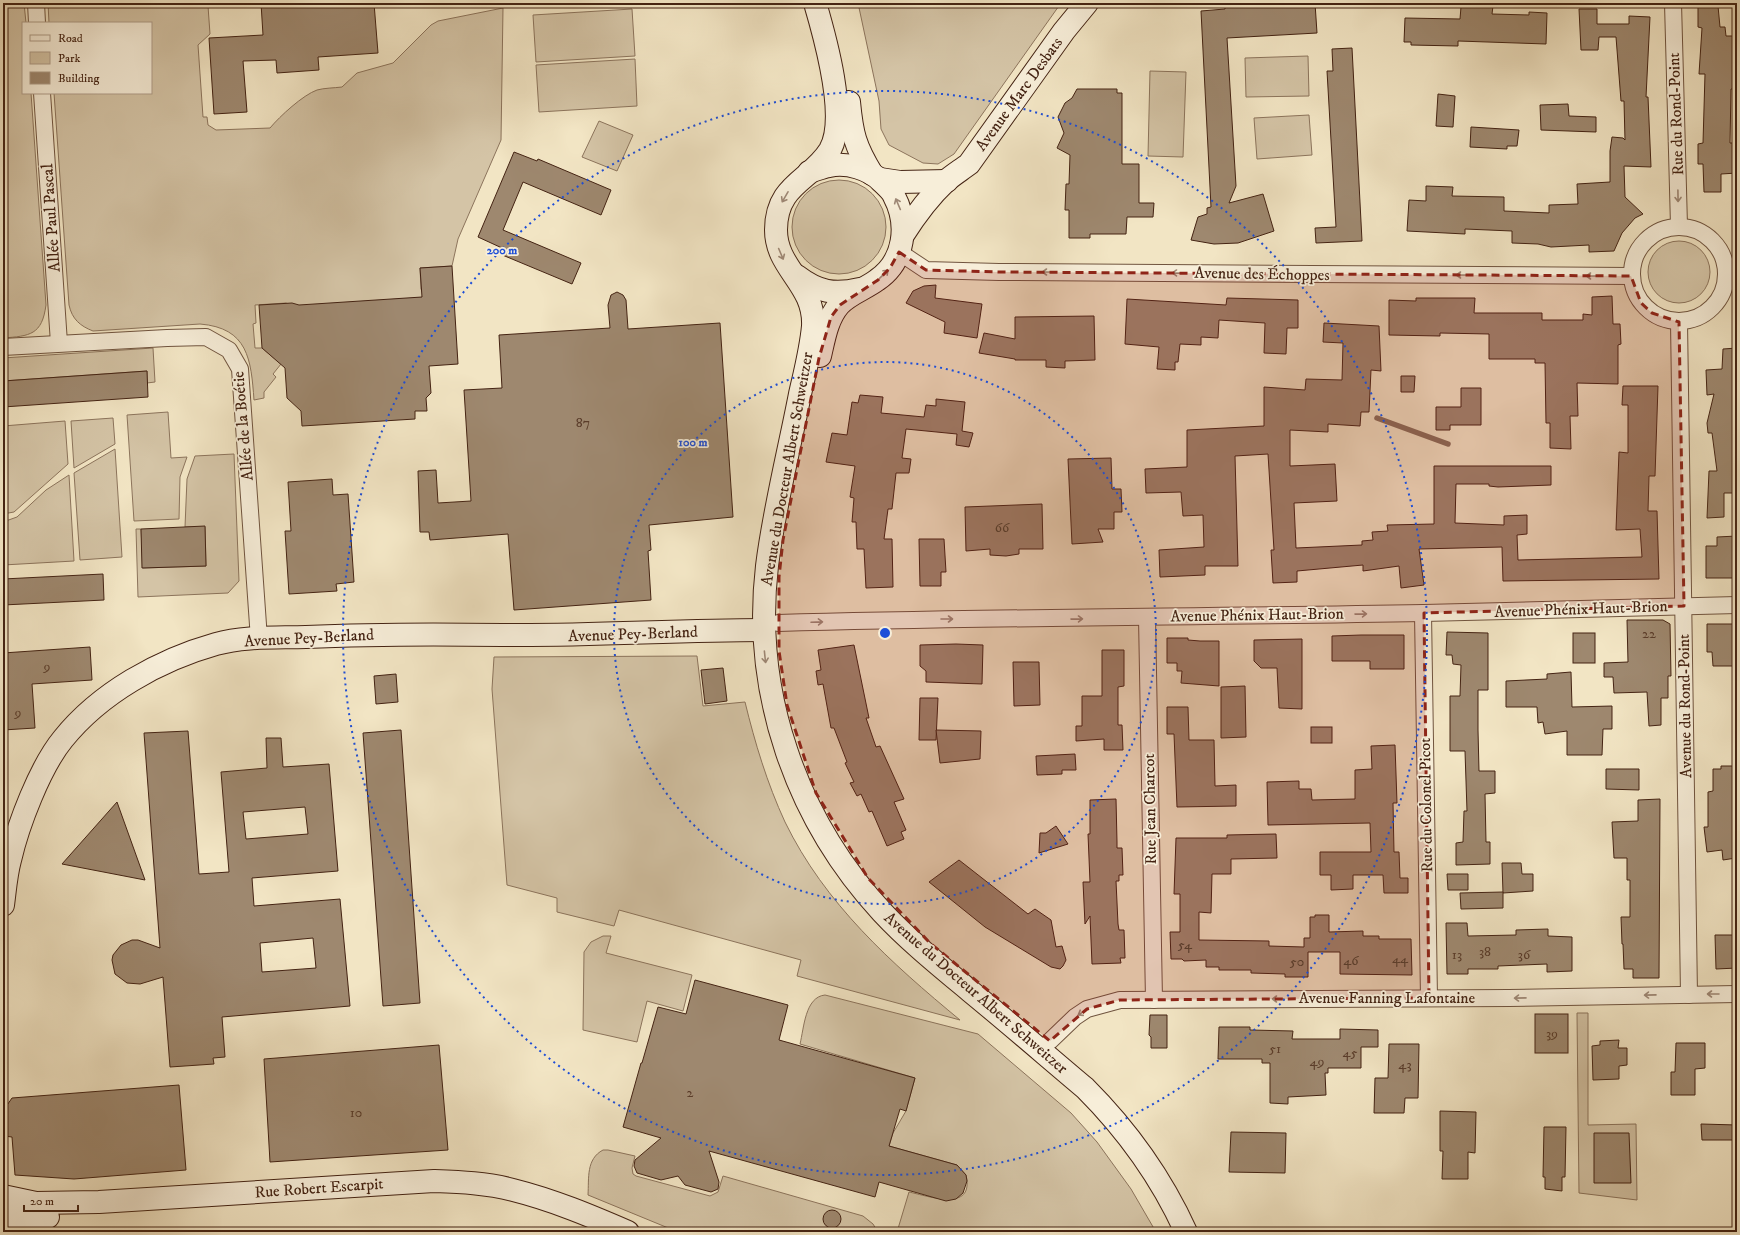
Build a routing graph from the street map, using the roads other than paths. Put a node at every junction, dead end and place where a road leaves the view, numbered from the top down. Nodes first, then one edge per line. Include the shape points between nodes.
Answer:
1 (36, 3) edge
2 (815, 3) edge
3 (828, 3) edge
4 (1087, 3) edge
5 (1673, 3) edge
6 (37, 22) edge
7 (42, 94) edge
8 (809, 172) junction
9 (876, 176) junction
10 (947, 181) junction
11 (1679, 226) junction
12 (901, 244) junction
13 (794, 274) junction
14 (1732, 274) edge
15 (1631, 276) junction
16 (862, 289) junction
17 (1679, 322) junction
18 (59, 343) junction
19 (3, 347) edge
20 (1737, 605) edge
21 (1684, 606) junction
22 (1423, 613) junction
23 (1147, 617) junction
24 (771, 626) junction
25 (259, 638) junction
26 (3, 905) edge
27 (1737, 994) edge
28 (1689, 995) junction
29 (1429, 998) junction
30 (1154, 1000) junction
31 (1050, 1041) junction
32 (3, 1196) edge
33 (3, 1218) edge
34 (594, 1232) edge
35 (628, 1232) edge
36 (1186, 1232) edge
37 (1202, 1232) edge

1 - 6 street
2 - 8 main road, Avenue du Docteur Albert Schweitzer via 830,62 837,128 829,152
3 - 9 main road, Avenue du Docteur Albert Schweitzer via 842,59 851,127 859,152
4 - 10 main road, Avenue Marc Desbats via 969,164
5 -> 11 street, Rue du Rond-Point
7 - 18 street, Allée Paul Pascal
8 - 9 main road, Avenue du Docteur Albert Schweitzer via 830,166 852,166
8 -> 13 main road, Avenue du Docteur Albert Schweitzer via 795,183 784,197 778,213 778,246 784,262
9 - 10 main road via 900,182
12 -> 9 main road, Avenue du Docteur Albert Schweitzer via 902,214 894,194
10 - 12 main road, Avenue Marc Desbats via 915,216
11 - 14 street via 1694,228 1707,235 1718,246
11 - 15 street via 1663,228 1639,247 1633,261
15 -> 12 street, Avenue des Échoppes via 926,270
16 -> 12 main road, Avenue du Docteur Albert Schweitzer via 886,272
13 - 16 main road, Avenue du Docteur Albert Schweitzer via 809,285 826,292 845,293
13 - 24 main road, Avenue du Docteur Albert Schweitzer via 810,299 813,329 771,539 764,598
14 - 17 street via 1717,302 1707,312
15 - 17 street via 1634,290 1641,303 1665,320
16 - 24 main road, Avenue du Docteur Albert Schweitzer via 840,305 831,317 819,358 783,540
17 - 21 street, Avenue du Rond-Point
18 - 19 street, Allée de la Boétie
18 - 25 street, Allée de la Boétie via 206,337 229,350 240,369
20 - 21 street, Avenue Phénix Haut-Brion
21 - 22 street, Avenue Phénix Haut-Brion
21 - 28 street, Avenue du Rond-Point
23 -> 22 street, Avenue Phénix Haut-Brion
22 - 29 street, Rue du Colonel Picot
24 -> 23 street, Avenue Phénix Haut-Brion via 884,620
23 - 30 street, Rue Jean Charcot
24 - 25 main road, Avenue Pey-Berland via 572,636 378,634
24 - 31 main road, Avenue du Docteur Albert Schweitzer via 794,730 804,762 816,793 848,851 872,883 909,924
24 -> 36 main road, Avenue du Docteur Albert Schweitzer via 767,669 782,739 809,806 841,861 880,910 914,943 1085,1088 1107,1110 1145,1158
25 - 26 main road, Avenue Pey-Berland via 217,644 161,664 116,691 86,714 61,741 39,779 10,860
27 -> 28 street, Avenue Fanning Lafontaine
28 -> 29 street, Avenue Fanning Lafontaine
29 -> 30 street, Avenue Fanning Lafontaine
30 -> 31 street, Avenue Fanning Lafontaine via 1120,1000 1088,1009 1075,1017
31 - 37 main road, Avenue du Docteur Albert Schweitzer via 1092,1080 1143,1136 1172,1178
32 - 35 main road, Rue Robert Escarpit via 36,1203 100,1202 434,1181 459,1182 512,1190 568,1207
33 - 34 main road, Rue Robert Escarpit via 92,1216 434,1194 482,1197 510,1202 550,1214

